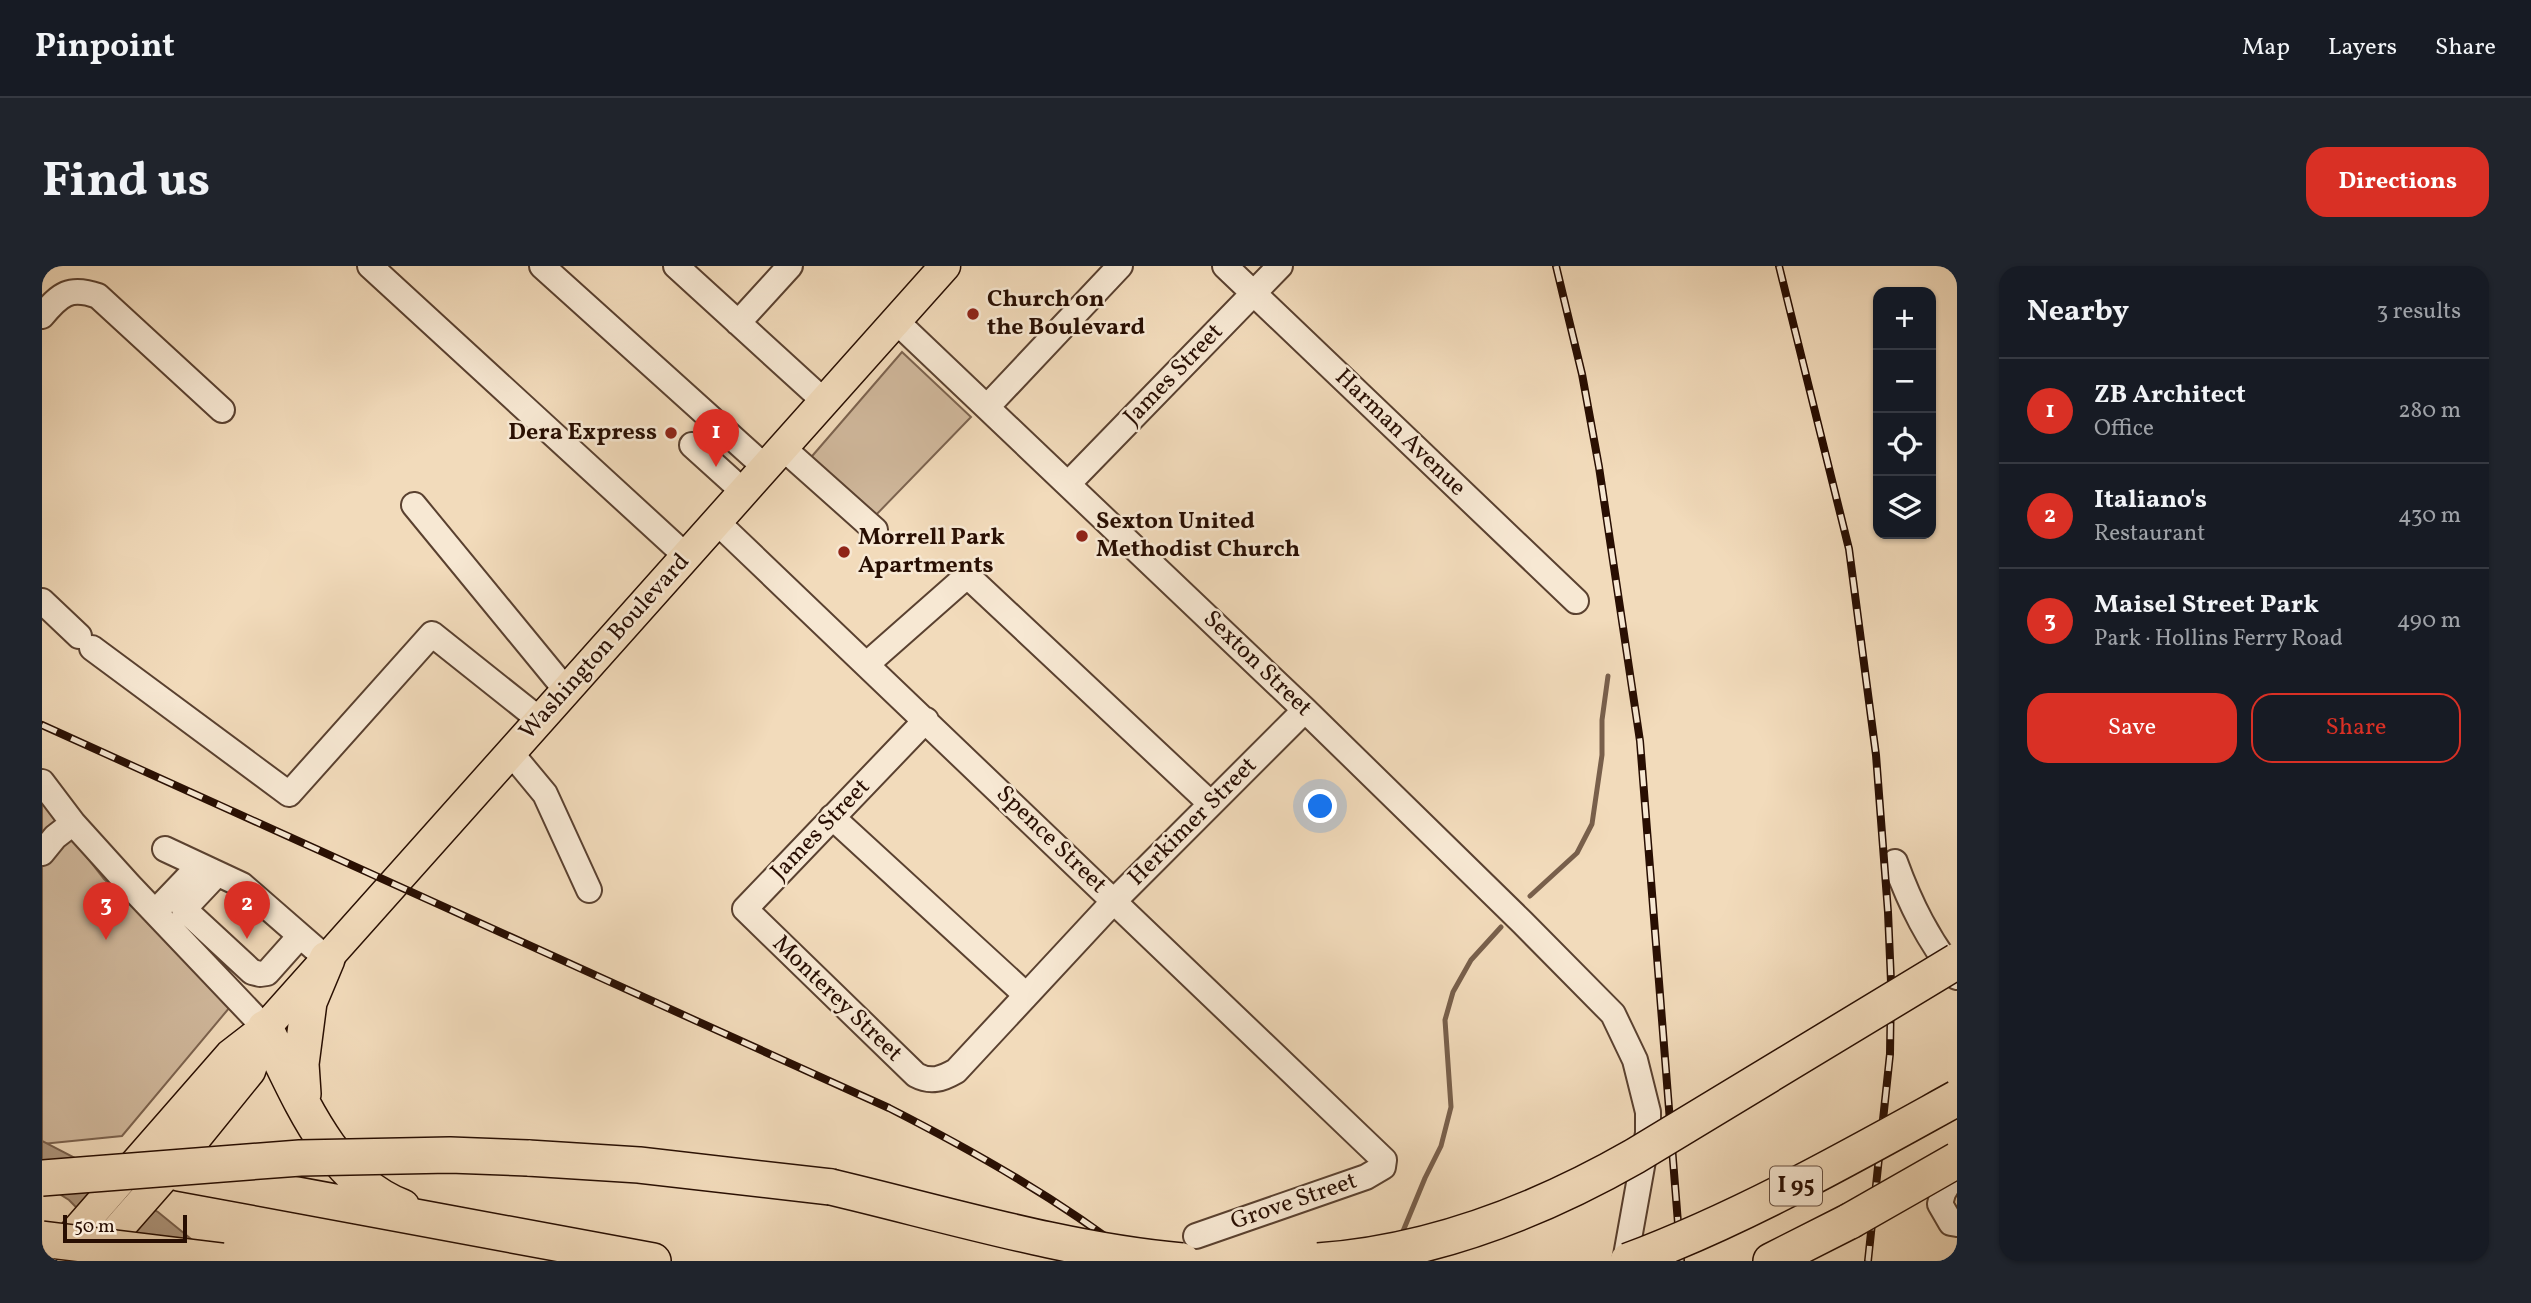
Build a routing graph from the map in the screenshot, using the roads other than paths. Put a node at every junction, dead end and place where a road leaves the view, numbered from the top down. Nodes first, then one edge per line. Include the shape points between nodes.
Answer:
1 (370, 266) edge
2 (542, 266) edge
3 (676, 266) edge
4 (790, 266) edge
5 (945, 266) edge
6 (1120, 266) edge
7 (1225, 266) edge
8 (1280, 266) edge
9 (1253, 293) junction
10 (42, 316) edge
11 (896, 321) junction
12 (738, 323) junction
13 (824, 401) junction
14 (987, 407) junction
15 (222, 410) dead end
16 (692, 445) dead end
17 (774, 458) junction
18 (1068, 484) junction
19 (744, 492) junction
20 (415, 505) dead end
21 (717, 522) junction
22 (875, 530) dead end
23 (686, 556) junction
24 (42, 601) edge
25 (1576, 601) dead end
26 (867, 664) junction
27 (566, 691) junction
28 (1305, 710) junction
29 (540, 720) junction
30 (926, 720) junction
31 (511, 753) junction
32 (42, 782) edge
33 (1211, 804) junction
34 (832, 817) junction
35 (74, 823) junction
36 (165, 849) dead end
37 (42, 853) edge
38 (1895, 862) dead end
39 (208, 870) junction
40 (589, 890) dead end
41 (1114, 901) junction
42 (170, 905) junction
43 (745, 909) joint
44 (300, 936) junction
45 (327, 959) junction
46 (1957, 961) edge
47 (1957, 977) edge
48 (1026, 995) junction
49 (265, 1028) junction
50 (934, 1080) joint
51 (1957, 1098) edge
52 (304, 1104) junction
53 (1384, 1160) joint
54 (1957, 1160) edge
55 (1957, 1170) edge
56 (147, 1173) junction
57 (42, 1178) edge
58 (438, 1221) junction
59 (1850, 1221) junction
60 (1957, 1224) edge
61 (1189, 1248) edge
62 (51, 1249) edge
63 (91, 1261) edge
64 (222, 1261) edge
65 (653, 1261) edge
66 (1318, 1261) edge
67 (1627, 1261) edge
68 (1770, 1261) edge

1 - 23 street
2 - 17 street
3 - 12 street
4 - 12 street
5 - 11 main road, Washington Boulevard
6 - 14 street
7 - 9 street, Harman Avenue
8 - 9 street, James Street
9 - 18 street, James Street
9 - 25 street, Harman Avenue
10 - 15 street via 55,300 71,291 98,296
11 - 13 main road, Washington Boulevard
11 - 14 street, Sexton Street
12 - 13 street
13 - 17 main road, Washington Boulevard
14 - 18 street, Sexton Street
16 - 19 street
17 - 19 main road, Washington Boulevard
17 - 22 street
18 - 28 street, Sexton Street
19 - 21 main road, Washington Boulevard
20 - 27 street
21 - 23 main road, Washington Boulevard
21 - 26 street, Spence Street
23 - 27 main road, Washington Boulevard
24 - 29 street via 85,642 289,794 432,634
26 - 30 street, Spence Street
26 - 33 street via 960,582 974,581
27 - 29 main road, Washington Boulevard
28 - 33 street, Herkimer Street
28 - 67 street, Sexton Street via 1613,1014 1635,1060 1648,1112
29 - 31 main road, Washington Boulevard
30 - 34 street, James Street
30 - 41 street, Spence Street
31 - 40 street via 545,794
31 - 45 main road, Washington Boulevard
32 - 35 street
33 - 41 street, Herkimer Street
34 - 43 street, James Street
34 - 48 street
35 - 37 street
35 - 42 street
36 - 39 street
38 - 47 street via 1932,944
39 - 42 street
39 - 44 street via 242,886
41 - 48 street, Herkimer Street
41 - 53 street, Spence Street
42 - 44 street via 260,974 267,973
42 - 49 street
43 - 50 street, Monterey Street via 916,1075
44 - 45 street
45 - 49 main road, Washington Boulevard
45 - 52 highway via 309,1002 303,1036
46 - 66 highway, bridge via 1635,1156 1559,1196 1448,1238
48 - 50 street, Herkimer Street via 956,1071
49 - 52 highway
49 - 56 main road, Washington Boulevard via 250,1071
51 - 67 highway, I 95, bridge via 1773,1197
52 - 58 highway via 334,1154 362,1183 390,1202
53 - 61 street, Grove Street via 1383,1167 1366,1177
54 - 59 highway, I 95, bridge
55 - 59 highway, bridge
55 - 60 street via 1940,1204 1951,1223
56 - 58 highway
56 - 62 main road, Washington Boulevard
56 - 63 main road, Washington Boulevard
57 - 61 highway, bridge via 300,1158 528,1158 639,1165 831,1187 1062,1242 1150,1258
58 - 65 highway
59 - 68 highway, I 95
62 - 64 highway, bridge

